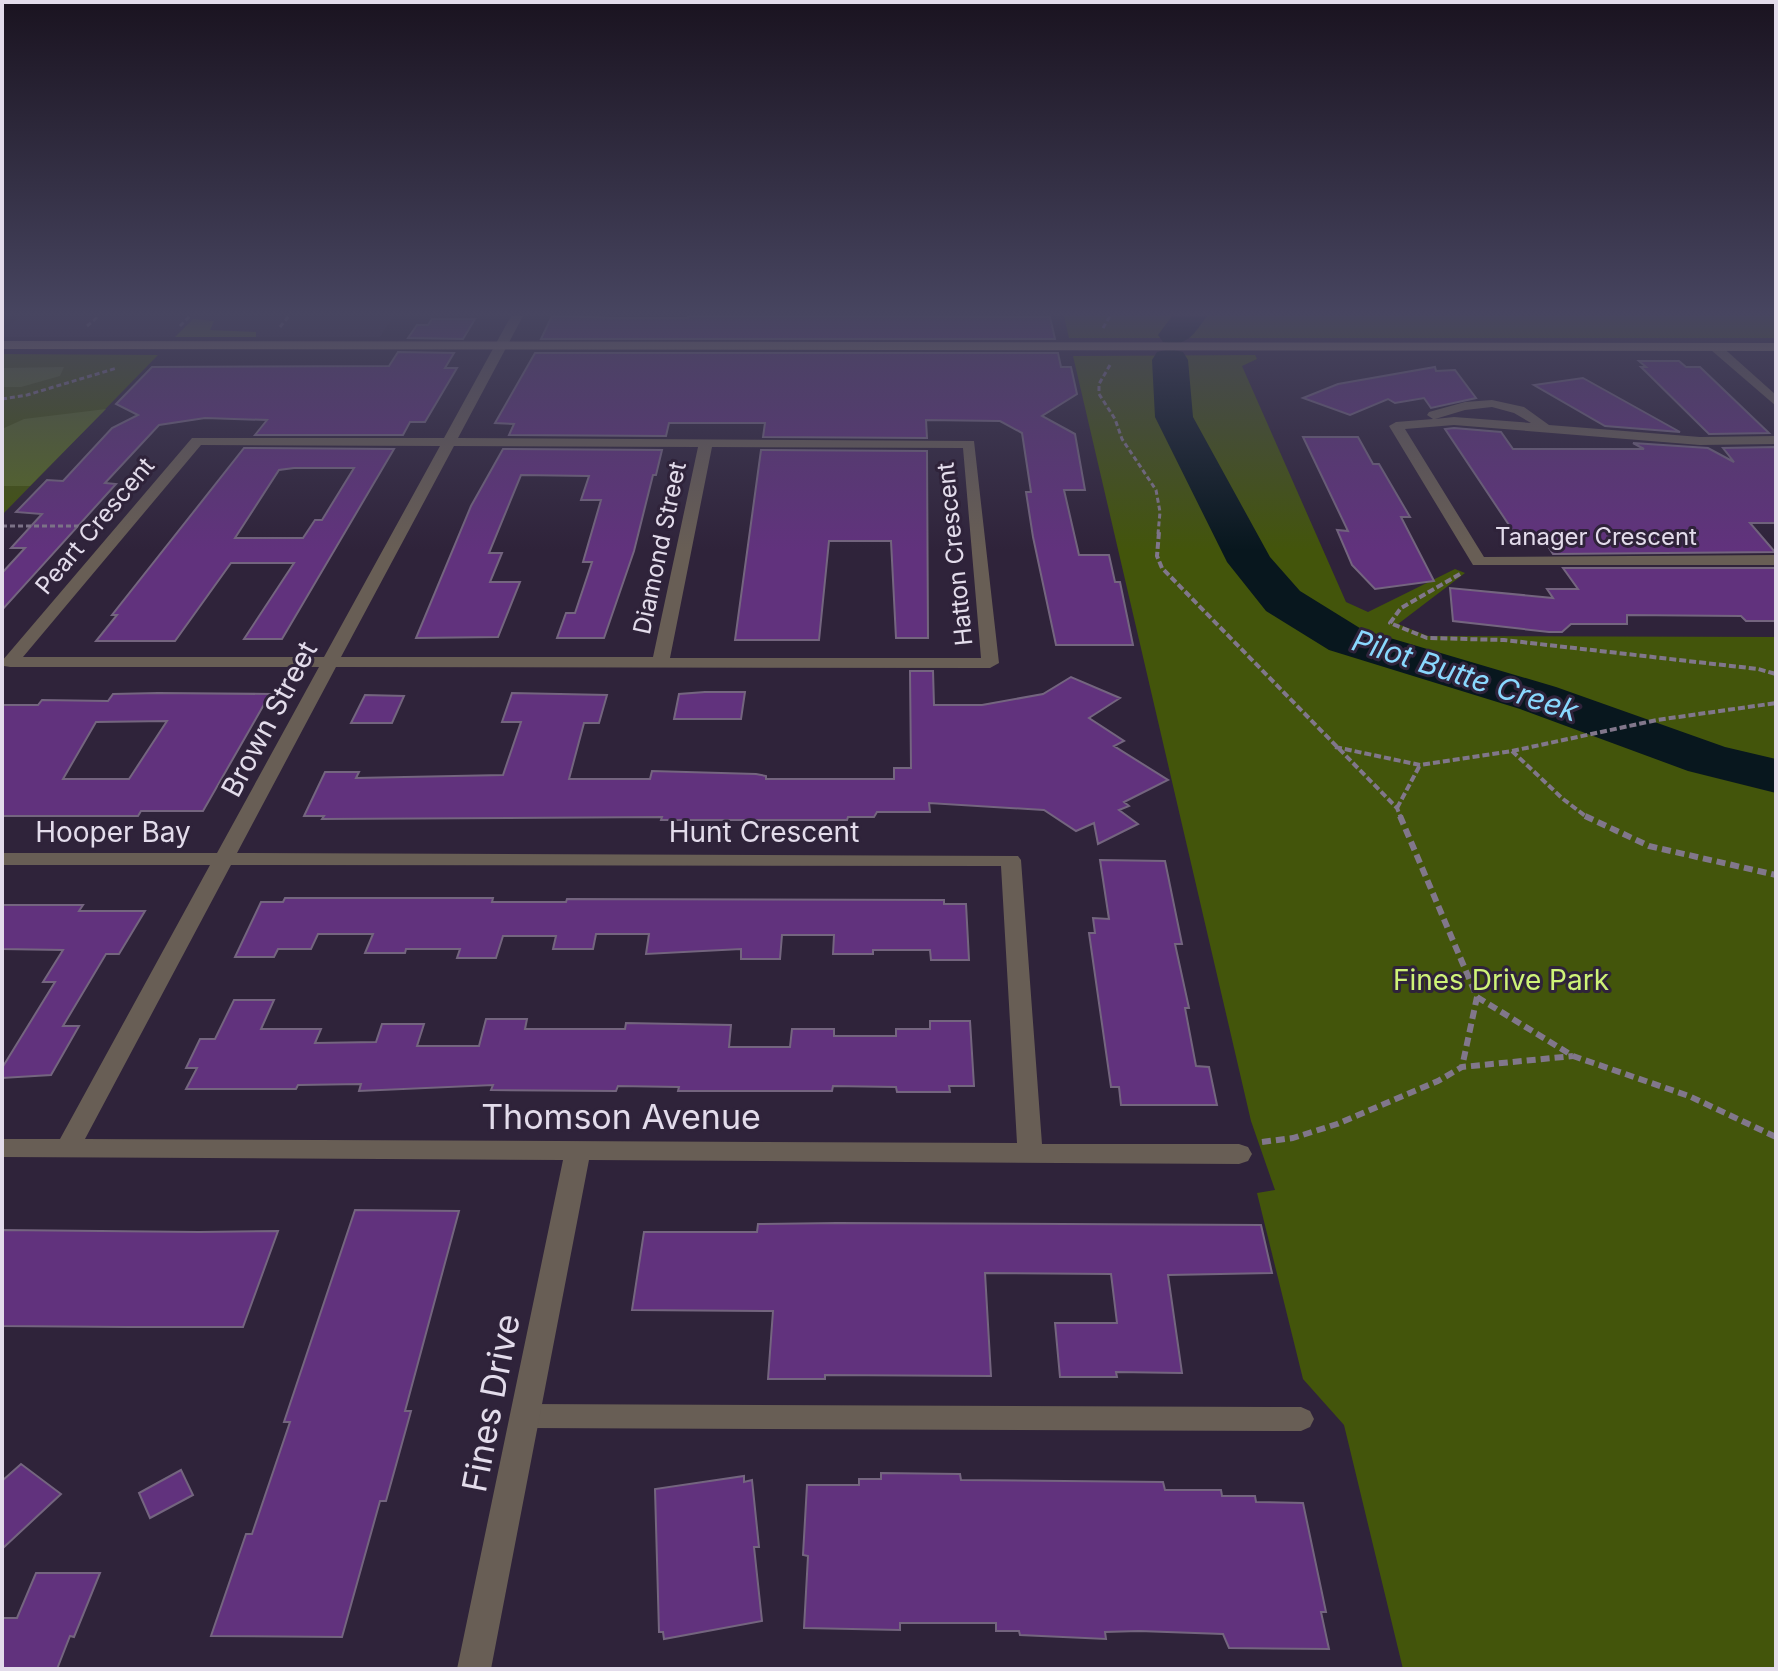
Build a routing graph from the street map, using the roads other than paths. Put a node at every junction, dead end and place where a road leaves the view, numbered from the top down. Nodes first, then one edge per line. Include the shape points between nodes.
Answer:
1 (475, 394) edge
2 (1396, 426) junction
3 (1546, 428) junction
4 (1776, 440) edge
5 (449, 442) junction
6 (706, 442) junction
7 (1776, 560) edge
8 (331, 663) junction
9 (660, 663) junction
10 (2, 859) edge
11 (224, 860) junction
12 (2, 1148) edge
13 (68, 1148) junction
14 (578, 1150) junction
15 (1030, 1153) junction
16 (1239, 1154) road end
17 (526, 1416) junction
18 (1301, 1419) dead end
19 (474, 1669) edge

1 - 5 street, Brown Street
2 - 3 street via 1454,421
2 - 3 street via 1493,403 1521,409
2 - 7 street, Tanager Crescent via 1479,562
3 - 4 street via 1700,441
5 - 6 street, Hatton Crescent
5 - 8 street, Brown Street
5 - 8 street, Peart Crescent via 197,441 10,662
6 - 9 street, Diamond Street
6 - 9 street, Hatton Crescent via 969,444 990,663
8 - 9 street, Hatton Crescent
8 - 11 street, Brown Street
10 - 11 street, Hooper Bay
11 - 13 street, Brown Street
11 - 15 street, Hunt Crescent via 1011,860
12 - 13 street, Thomson Avenue
13 - 14 street, Thomson Avenue
14 - 15 street, Thomson Avenue
14 - 17 street, Fines Drive
15 - 16 street, Thomson Avenue
17 - 18 lane
17 - 19 street, Fines Drive

